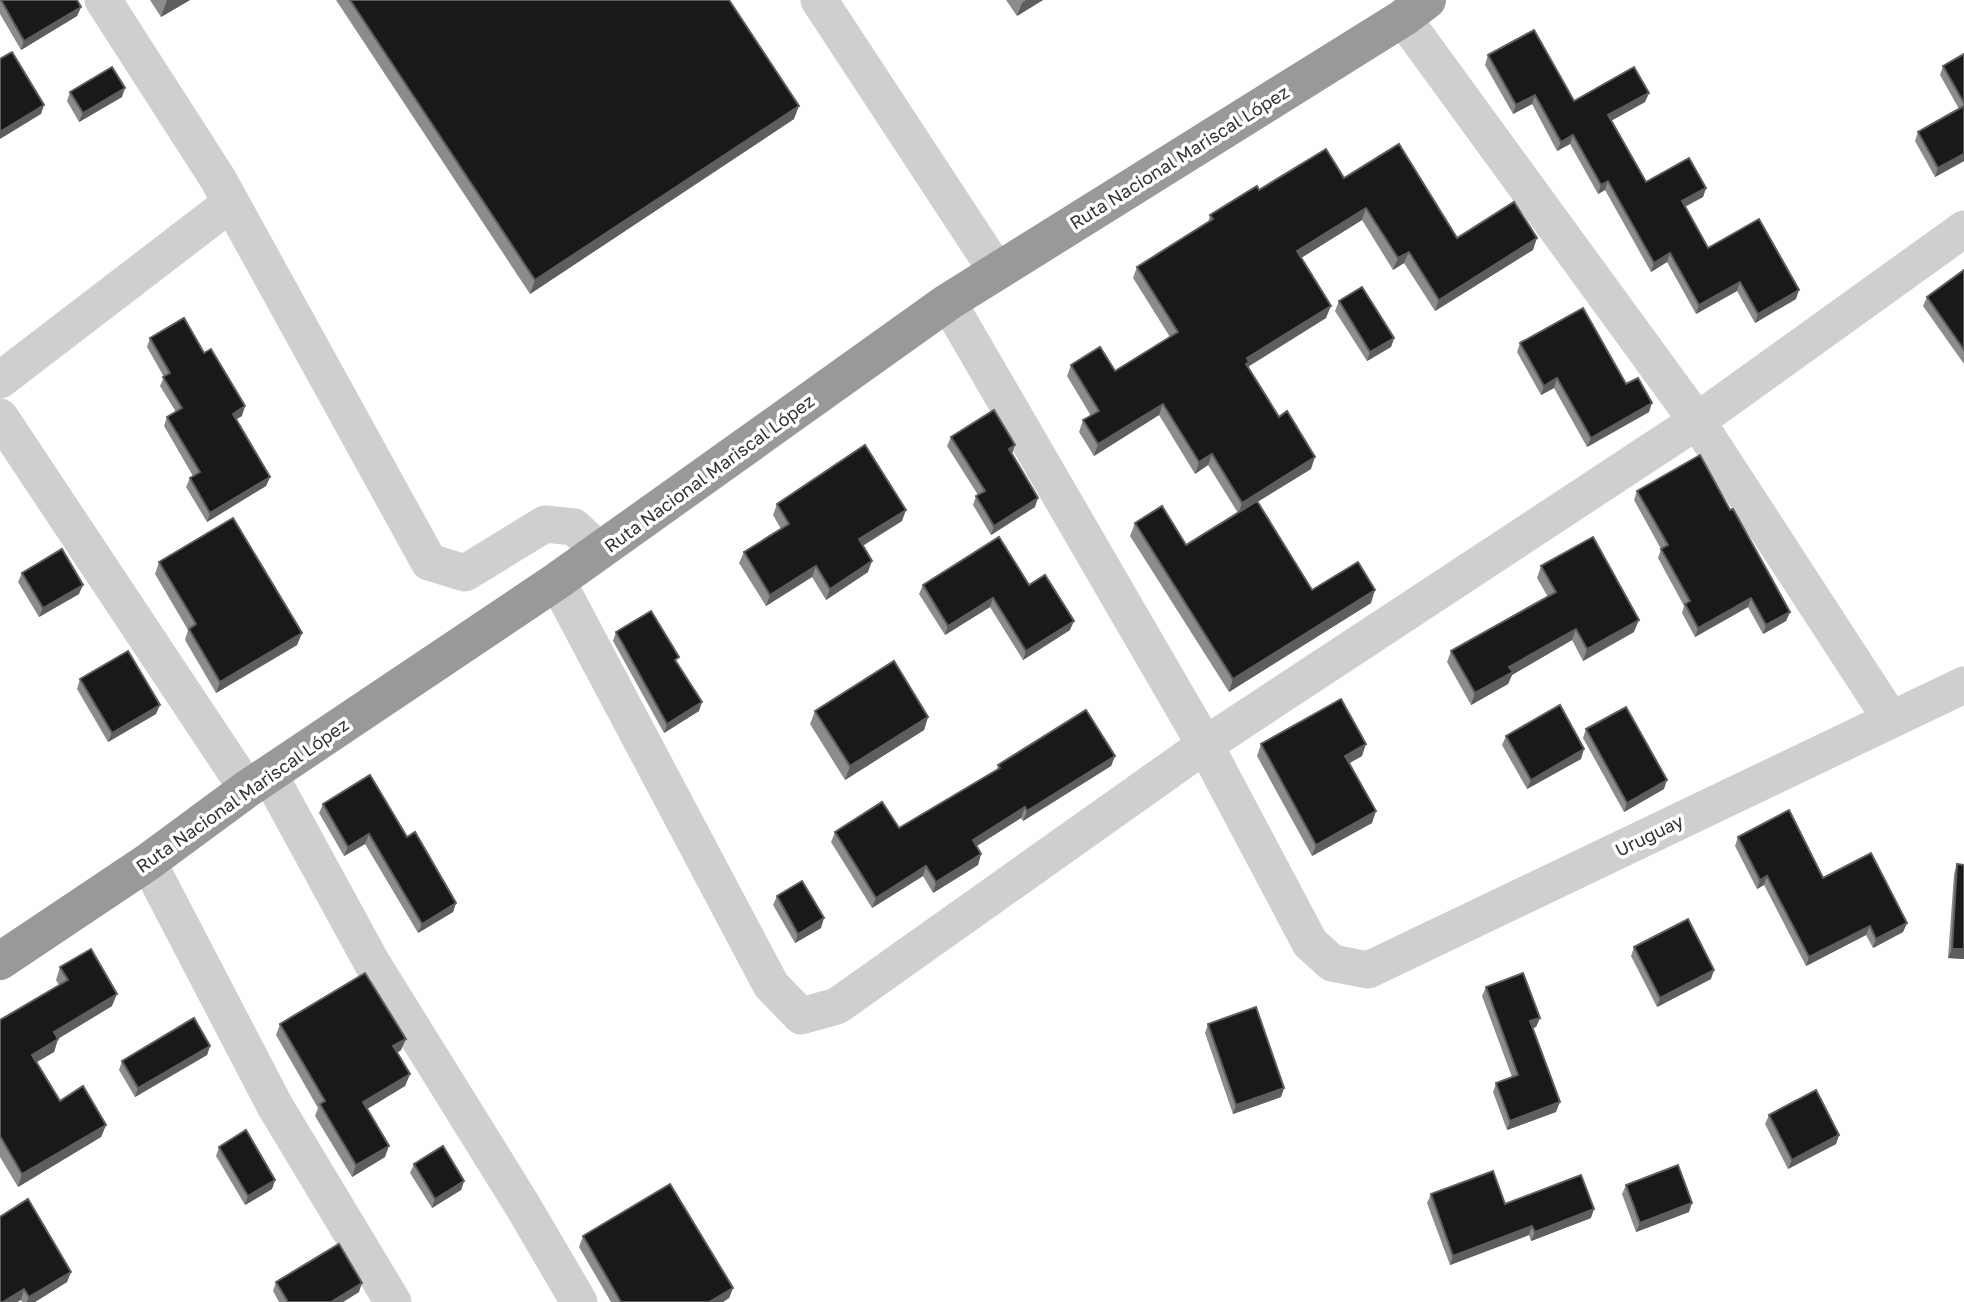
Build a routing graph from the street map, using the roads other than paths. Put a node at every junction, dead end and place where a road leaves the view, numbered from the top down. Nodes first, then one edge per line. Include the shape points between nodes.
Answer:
1 (103, 0) edge
2 (819, 0) edge
3 (1415, 9) edge
4 (231, 203) junction
5 (1964, 229) edge
6 (996, 270) junction
7 (948, 302) junction
8 (0, 380) edge
9 (0, 417) edge
10 (1697, 421) junction
11 (600, 551) junction
12 (557, 581) junction
13 (1964, 685) edge
14 (1890, 718) junction
15 (1205, 745) junction
16 (258, 782) junction
17 (148, 862) junction
18 (0, 961) edge
19 (393, 1302) edge
20 (579, 1302) edge

1 - 4 street
2 - 6 street
3 - 6 highway, Ruta Nacional Mariscal López
3 - 10 street
4 - 8 street
4 - 11 street via 429,562 464,573 545,524 575,527
5 - 10 street
6 - 7 highway, Ruta Nacional Mariscal López
7 - 11 highway, Ruta Nacional Mariscal López
7 - 15 street
9 - 16 street
10 - 14 street
10 - 15 street
11 - 12 highway, Ruta Nacional Mariscal López
12 - 15 street via 771,985 801,1016 837,1006
12 - 16 highway, Ruta Nacional Mariscal López
13 - 14 street, Uruguay
14 - 15 street, Uruguay via 1368,970 1332,963 1310,943
16 - 17 highway, Ruta Nacional Mariscal López
16 - 20 street
17 - 18 highway, Ruta Nacional Mariscal López
17 - 19 street via 275,1106

